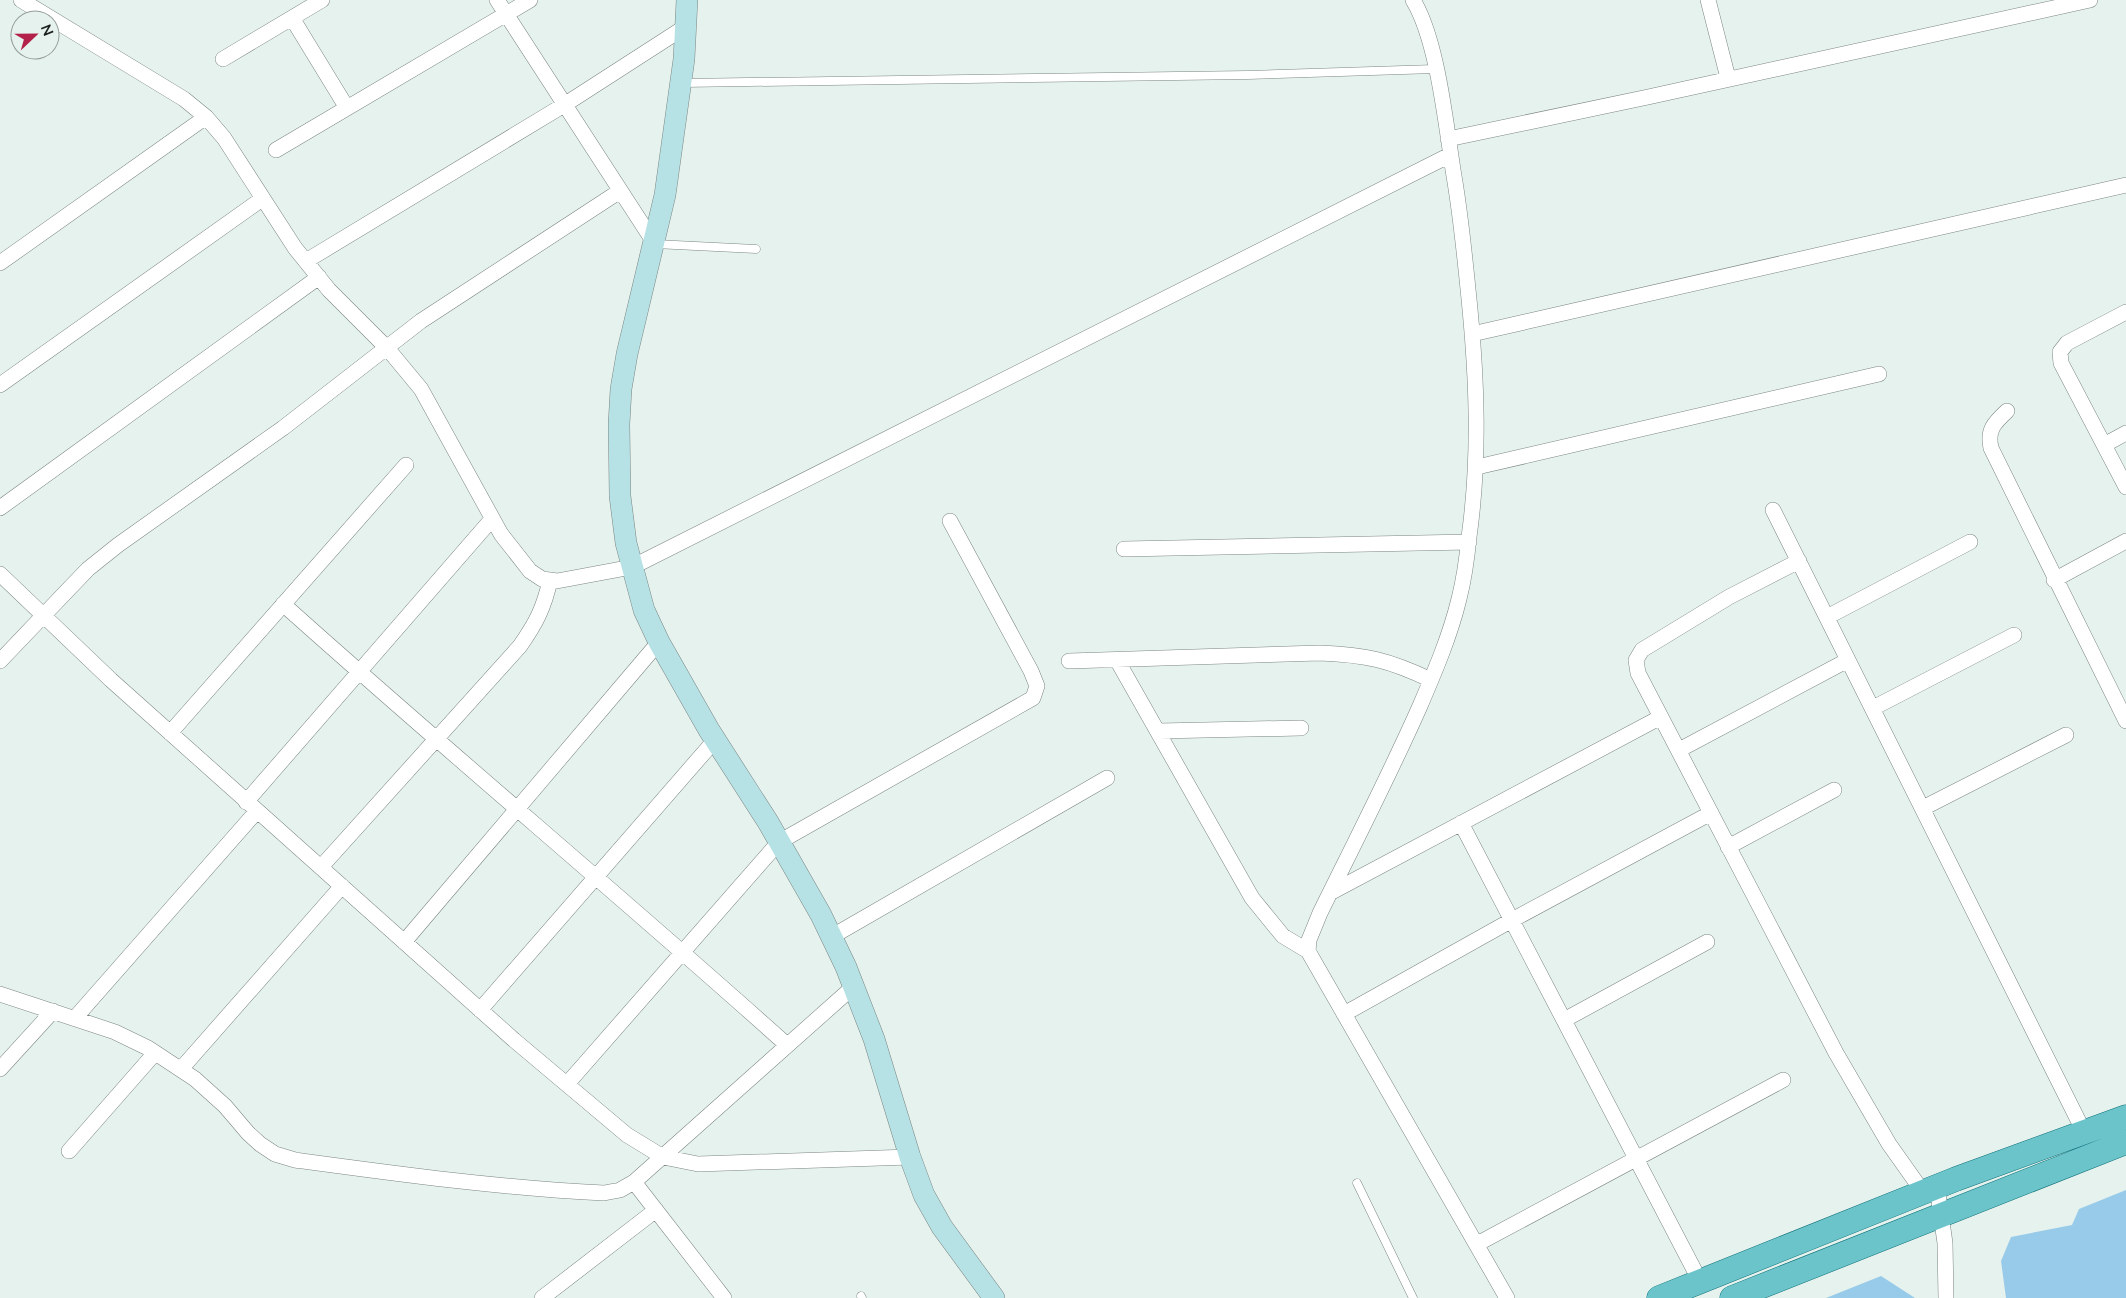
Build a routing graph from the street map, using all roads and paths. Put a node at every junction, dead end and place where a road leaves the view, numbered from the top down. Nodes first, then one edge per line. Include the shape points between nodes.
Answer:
1 (21, 0) edge
2 (322, 0) edge
3 (497, 0) edge
4 (530, 0) edge
5 (687, 0) edge
6 (1413, 0) edge
7 (1708, 0) edge
8 (2090, 0) edge
9 (506, 14) junction
10 (292, 18) junction
11 (685, 27) junction
12 (223, 59) dead end
13 (1435, 69) junction
14 (1728, 78) junction
15 (680, 83) junction
16 (564, 105) junction
17 (347, 108) junction
18 (206, 117) junction
19 (1448, 139) junction
20 (276, 150) dead end
21 (1450, 155) junction
22 (2126, 185) edge
23 (620, 191) junction
24 (262, 199) junction
25 (655, 244) junction
26 (756, 249) dead end
27 (306, 262) junction
28 (0, 263) edge
29 (319, 277) junction
30 (2126, 312) edge
31 (1472, 334) junction
32 (388, 348) junction
33 (1878, 374) dead end
34 (0, 384) edge
35 (2007, 412) dead end
36 (2126, 433) edge
37 (2104, 445) junction
38 (406, 465) dead end
39 (1477, 467) junction
40 (2126, 487) edge
41 (0, 508) edge
42 (1773, 510) dead end
43 (492, 519) junction
44 (950, 521) dead end
45 (1468, 542) junction
46 (1970, 542) dead end
47 (2126, 542) edge
48 (1124, 549) dead end
49 (1799, 561) junction
50 (632, 567) junction
51 (0, 574) edge
52 (550, 580) junction
53 (2054, 580) junction
54 (284, 604) junction
55 (44, 616) junction
56 (1827, 617) junction
57 (2014, 635) dead end
58 (659, 642) junction
59 (1117, 660) junction
60 (1848, 660) junction
61 (0, 661) edge
62 (1069, 661) dead end
63 (359, 672) junction
64 (1431, 680) junction
65 (1873, 708) junction
66 (1661, 717) junction
67 (2126, 721) edge
68 (1301, 728) dead end
69 (1159, 731) junction
70 (170, 733) junction
71 (2066, 735) dead end
72 (436, 739) junction
73 (715, 740) junction
74 (1679, 750) junction
75 (1107, 778) dead end
76 (1834, 790) dead end
77 (252, 806) junction
78 (1923, 808) junction
79 (517, 809) junction
80 (1711, 813) junction
81 (1461, 823) junction
82 (779, 842) junction
83 (1728, 846) junction
84 (321, 867) junction
85 (595, 877) junction
86 (342, 886) junction
87 (1330, 893) junction
88 (1512, 920) junction
89 (832, 937) junction
90 (404, 942) junction
91 (1707, 942) dead end
92 (682, 951) junction
93 (1308, 951) junction
94 (853, 986) junction
95 (0, 994) edge
96 (480, 1010) junction
97 (53, 1011) junction
98 (1344, 1014) junction
99 (75, 1018) junction
100 (1564, 1020) junction
101 (787, 1045) junction
102 (155, 1052) junction
103 (0, 1069) edge
104 (181, 1069) junction
105 (1784, 1080) dead end
106 (566, 1084) junction
107 (2126, 1117) edge
108 (2084, 1132) junction
109 (2126, 1142) edge
110 (70, 1151) dead end
111 (663, 1157) junction
112 (910, 1157) junction
113 (1636, 1159) junction
114 (634, 1182) junction
115 (1357, 1183) dead end
116 (1930, 1189) junction
117 (656, 1210) junction
118 (1941, 1214) junction
119 (1477, 1244) junction
120 (1700, 1282) junction
121 (542, 1298) edge
122 (724, 1298) edge
123 (994, 1298) edge
124 (1413, 1298) edge
125 (1507, 1298) edge
126 (1659, 1298) edge
127 (1732, 1298) edge
128 (1946, 1298) edge

1 - 18 street via 184,99
2 - 10 street
3 - 9 street
4 - 9 street
5 - 11 street
6 - 13 street via 1429,40
7 - 14 street
8 - 14 street
9 - 16 street
9 - 17 street
10 - 12 street
10 - 17 street
11 - 15 street
11 - 16 street
13 - 15 lane via 1229,76
13 - 19 street
14 - 19 street
15 - 25 street
16 - 23 street
16 - 27 street
17 - 20 street
18 - 24 street via 224,138
18 - 28 street
19 - 21 street
21 - 31 street
21 - 50 street
22 - 31 street
23 - 25 street
23 - 32 street via 453,299
24 - 27 street
24 - 34 street
25 - 26 lane
25 - 50 street via 627,354 620,406 620,496 624,535
27 - 29 street
29 - 32 street
29 - 41 street
30 - 37 street via 2067,343 2060,352 2061,363
31 - 39 street
32 - 43 street via 421,389
32 - 55 street via 283,428 118,545 88,569
33 - 39 street
35 - 53 street via 1990,431 1990,448
36 - 37 street
37 - 40 street
38 - 54 street
39 - 45 street
42 - 49 street
43 - 52 street via 530,571
43 - 63 street
44 - 82 street via 1031,671 1037,686 1033,698
45 - 48 street
45 - 64 street via 1459,599
46 - 56 street
47 - 53 street
49 - 56 street
49 - 66 street via 1729,597 1642,650 1636,660 1638,673
50 - 52 street
50 - 58 street via 644,610
51 - 55 street
52 - 72 street via 538,620
53 - 67 street
54 - 63 street
54 - 70 street
55 - 61 street
55 - 70 street
56 - 60 street
57 - 65 street
58 - 73 street
58 - 79 street
59 - 62 street
59 - 64 street via 1350,654 1389,661
59 - 69 street
60 - 65 street
60 - 74 street
63 - 72 street
63 - 77 street
64 - 87 street via 1402,747
65 - 78 street
66 - 74 street
66 - 81 street
68 - 69 street
69 - 93 street via 1252,898 1282,936
70 - 77 street
71 - 78 street
72 - 79 street
72 - 84 street
73 - 82 street
73 - 85 street
74 - 80 street
75 - 89 street
76 - 83 street
77 - 84 street
77 - 99 street
78 - 108 street
79 - 85 street
79 - 90 street
80 - 83 street
80 - 88 street
81 - 87 street
81 - 88 street
82 - 89 street
82 - 92 street
83 - 116 street via 1836,1053 1889,1144
84 - 86 street
85 - 92 street
85 - 96 street
86 - 90 street
86 - 104 street
87 - 93 street
88 - 98 street
88 - 100 street
89 - 94 street
90 - 96 street
91 - 100 street
92 - 101 street
92 - 106 street
93 - 98 street
94 - 101 street
94 - 112 street via 874,1039
95 - 97 street
96 - 106 street
97 - 99 street
97 - 103 street
98 - 119 street
99 - 102 street via 115,1032
100 - 113 street
101 - 111 street
102 - 104 street
102 - 110 street
104 - 114 street via 225,1106 260,1144 295,1160 552,1190 604,1193 620,1190
105 - 113 street
106 - 111 street via 627,1136
107 - 108 main road
108 - 116 main road
109 - 118 main road
111 - 112 street via 698,1164
111 - 114 street
112 - 123 street via 924,1195 942,1227
113 - 119 street
113 - 120 street
114 - 117 street
115 - 124 lane
116 - 118 street
116 - 120 main road
117 - 121 street
117 - 122 street
118 - 127 main road
118 - 128 street
119 - 125 street
120 - 126 main road

